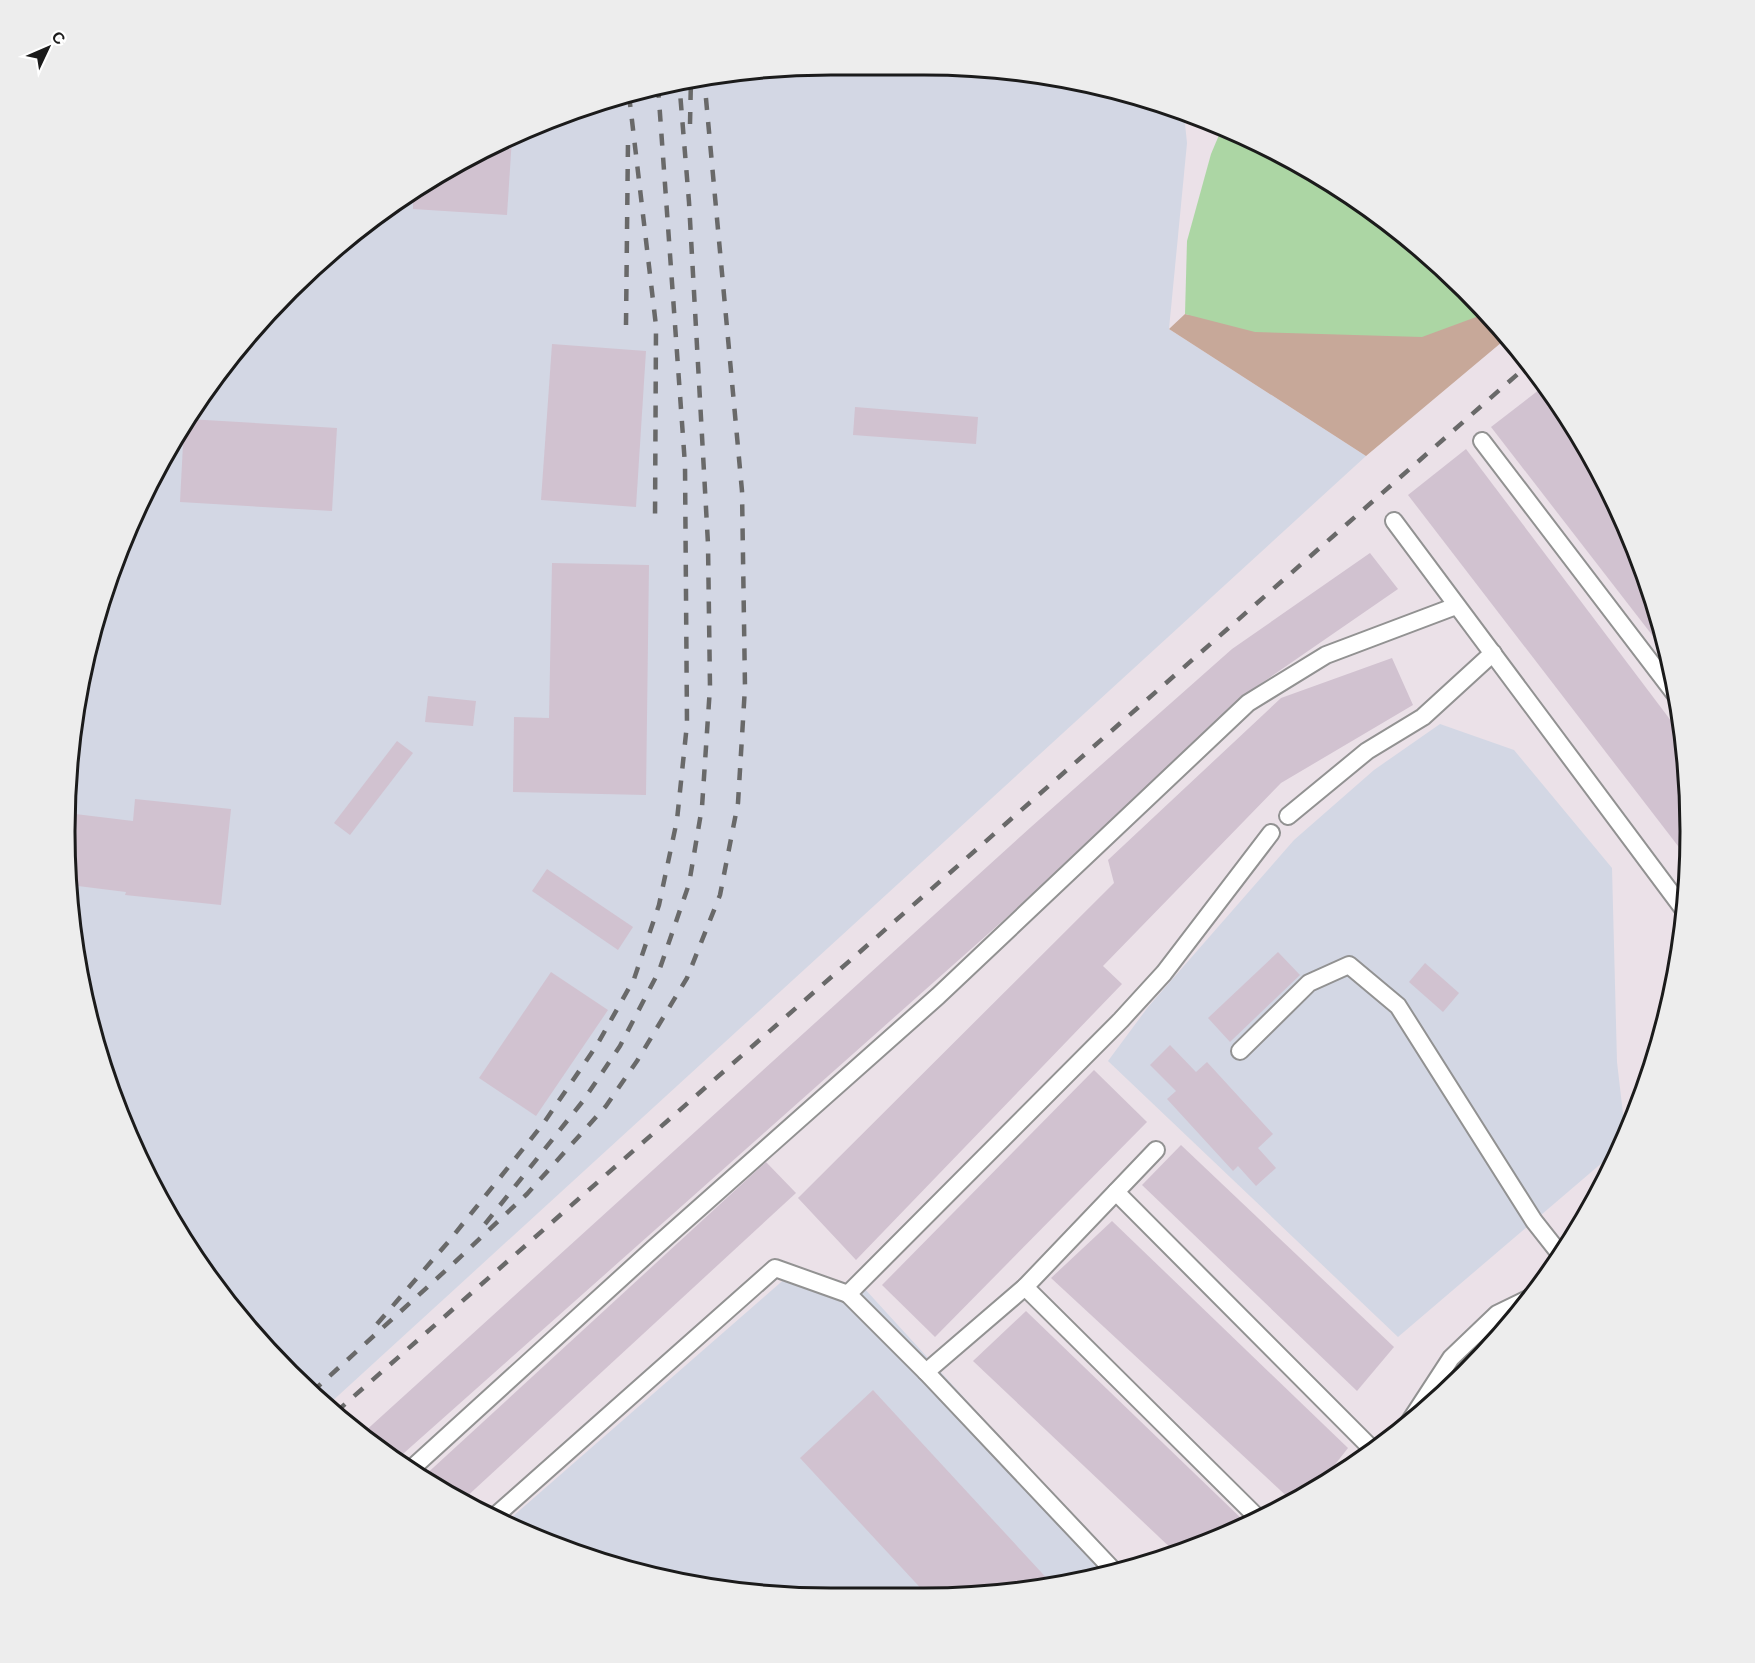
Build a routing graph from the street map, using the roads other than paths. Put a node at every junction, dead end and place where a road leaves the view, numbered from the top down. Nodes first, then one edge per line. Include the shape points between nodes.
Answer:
1 (1482, 441) dead end
2 (1394, 521) dead end
3 (1456, 606) junction
4 (1493, 653) junction
5 (1664, 680) edge
6 (1288, 816) dead end
7 (1271, 833) dead end
8 (1676, 900) edge
9 (1240, 1051) dead end
10 (1156, 1150) dead end
11 (1116, 1192) junction
12 (1555, 1248) edge
13 (1025, 1287) junction
14 (848, 1294) junction
15 (1512, 1307) edge
16 (926, 1372) junction
17 (1426, 1396) edge
18 (1367, 1444) edge
19 (416, 1464) edge
20 (500, 1511) edge
21 (1252, 1512) edge
22 (1108, 1565) edge

1 - 5 lane
2 - 3 lane
3 - 4 lane
3 - 19 lane via 1326,655 1248,703 938,996
4 - 6 lane via 1423,717 1367,751
4 - 8 lane
7 - 14 lane via 1164,973 1121,1020
9 - 12 lane via 1309,983 1349,965 1398,1006 1534,1221
10 - 11 lane
11 - 13 lane
11 - 18 lane
13 - 16 lane
13 - 21 lane
14 - 16 lane
14 - 20 lane via 775,1268
15 - 17 lane via 1497,1314 1451,1358
16 - 22 lane

